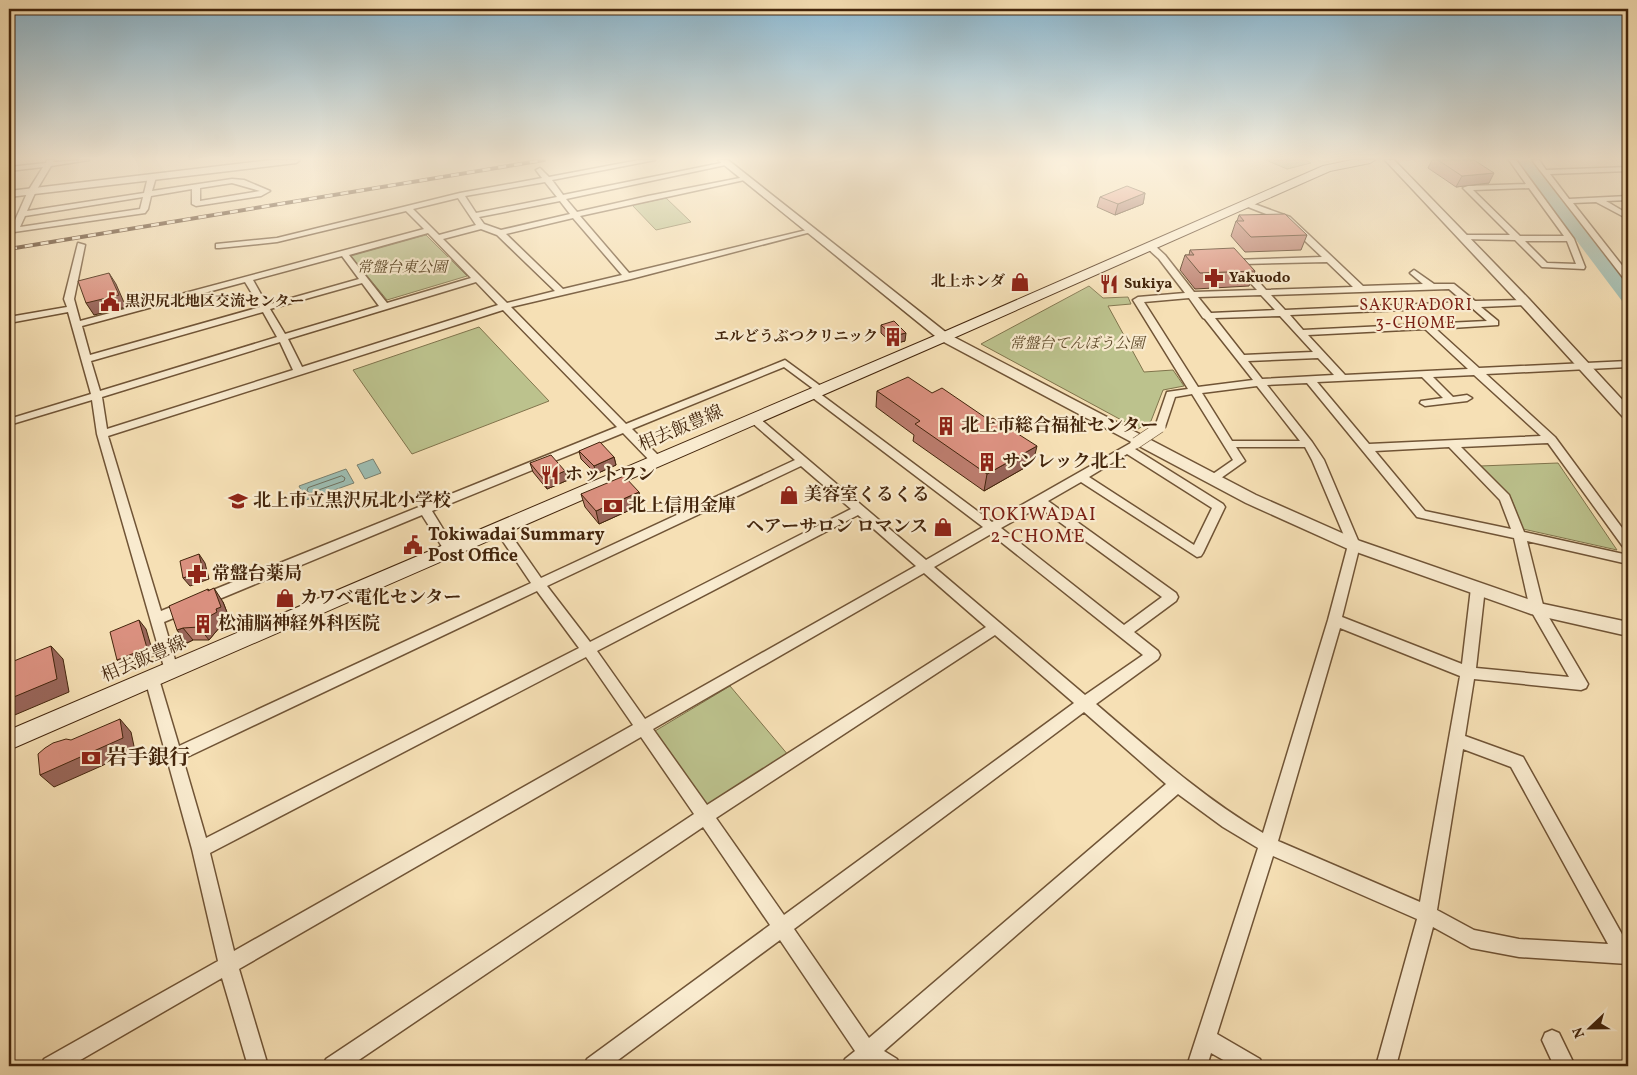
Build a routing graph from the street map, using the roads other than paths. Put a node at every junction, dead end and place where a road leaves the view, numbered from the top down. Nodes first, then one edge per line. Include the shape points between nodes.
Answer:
1 (24, 210) edge
2 (47, 210) edge
3 (142, 210) edge
4 (395, 210) edge
5 (410, 210) edge
6 (470, 210) edge
7 (503, 210) edge
8 (571, 210) edge
9 (582, 210) edge
10 (785, 210) edge
11 (1230, 210) edge
12 (1265, 210) edge
13 (1438, 210) edge
14 (1489, 210) edge
15 (1548, 210) edge
16 (1576, 210) edge
17 (1615, 210) edge
18 (22, 214) junction
19 (574, 214) junction
20 (474, 216) junction
21 (1628, 218) edge
22 (481, 226) junction
23 (811, 231) junction
24 (500, 232) junction
25 (435, 234) junction
26 (1464, 237) junction
27 (1518, 239) junction
28 (1570, 239) junction
29 (81, 245) dead end
30 (220, 246) dead end
31 (1150, 246) junction
32 (344, 254) junction
33 (1329, 259) junction
34 (1414, 273) dead end
35 (628, 277) junction
36 (479, 278) junction
37 (1628, 278) edge
38 (248, 280) junction
39 (364, 280) junction
40 (1431, 286) junction
41 (1361, 288) junction
42 (1263, 292) junction
43 (562, 294) junction
44 (1190, 295) junction
45 (1525, 302) junction
46 (1473, 304) junction
47 (505, 306) junction
48 (385, 307) junction
49 (265, 308) junction
50 (1380, 308) junction
51 (72, 309) junction
52 (1282, 312) junction
53 (1206, 316) junction
54 (9, 320) edge
55 (76, 325) junction
56 (1427, 326) junction
57 (1399, 328) junction
58 (1300, 333) junction
59 (944, 337) junction
60 (283, 338) junction
61 (1320, 355) junction
62 (1241, 358) junction
63 (86, 359) junction
64 (1628, 364) edge
65 (1584, 367) junction
66 (299, 372) junction
67 (1478, 372) junction
68 (1426, 375) junction
69 (1342, 378) junction
70 (1310, 380) junction
71 (1261, 382) junction
72 (817, 391) junction
73 (1195, 392) junction
74 (96, 394) junction
75 (1467, 398) dead end
76 (1451, 400) junction
77 (1425, 403) dead end
78 (1628, 414) edge
79 (754, 419) junction
80 (9, 422) edge
81 (625, 429) junction
82 (102, 434) junction
83 (1551, 439) junction
84 (1228, 444) junction
85 (1308, 444) junction
86 (1451, 444) junction
87 (1131, 446) junction
88 (1366, 448) junction
89 (656, 461) junction
90 (802, 461) junction
91 (1081, 477) junction
92 (1214, 479) junction
93 (1039, 501) junction
94 (425, 510) junction
95 (859, 510) junction
96 (500, 528) junction
97 (992, 528) junction
98 (1519, 535) junction
99 (1354, 545) junction
100 (1628, 545) edge
101 (450, 550) junction
102 (1628, 558) edge
103 (925, 567) junction
104 (538, 585) junction
105 (1478, 588) junction
106 (1537, 609) junction
107 (156, 619) junction
108 (1335, 620) junction
109 (995, 628) junction
110 (1628, 629) edge
111 (1124, 632) junction
112 (588, 650) junction
113 (171, 670) junction
114 (1468, 674) junction
115 (152, 679) junction
116 (1086, 703) junction
117 (643, 728) junction
118 (9, 740) edge
119 (1457, 740) junction
120 (174, 756) junction
121 (1178, 784) junction
122 (706, 816) junction
123 (1268, 845) junction
124 (200, 849) junction
125 (1427, 914) junction
126 (781, 928) junction
127 (1626, 954) edge
128 (228, 965) junction
129 (1206, 1039) junction
130 (1552, 1040) dead end
131 (868, 1052) junction
132 (51, 1066) edge
133 (258, 1066) edge
134 (333, 1066) edge
135 (594, 1066) edge
136 (852, 1066) edge
137 (890, 1066) edge
138 (1198, 1066) edge
139 (1253, 1066) edge
140 (1386, 1066) edge
141 (1565, 1066) edge

1 - 18 street
2 - 18 street
3 - 18 street via 17,230
4 - 30 street via 277,240
5 - 25 street
6 - 20 street
7 - 20 street
8 - 19 street
9 - 19 street
10 - 23 street
11 - 31 main road, 相去飯豊線
12 - 33 street via 1288,219
13 - 26 street
14 - 27 street
15 - 28 street
16 - 37 street
17 - 21 street
19 - 24 street
19 - 35 street
20 - 22 street
22 - 24 street
22 - 25 street
23 - 35 street
23 - 59 street
24 - 43 street
25 - 32 street
25 - 36 street
26 - 27 street
26 - 45 street
27 - 28 street
27 - 28 street via 1545,265 1581,268
29 - 51 street via 69,299
31 - 44 street
31 - 59 main road, 相去飯豊線
32 - 38 street
32 - 39 street
33 - 41 street
33 - 42 street via 1236,262
34 - 40 street
35 - 43 street
36 - 47 street
36 - 48 street
38 - 49 street
38 - 55 street
39 - 48 street
39 - 49 street
40 - 41 street
40 - 46 street via 1451,286
41 - 42 street
42 - 44 street
42 - 52 street
43 - 47 street
44 - 53 street
44 - 73 street via 1138,300
45 - 46 street
45 - 65 street
46 - 50 street
46 - 56 street via 1495,323
47 - 66 street
47 - 81 street
48 - 60 street
49 - 60 street
49 - 63 street
50 - 52 street
50 - 57 street
51 - 54 street
51 - 55 street
52 - 53 street
52 - 58 street
53 - 62 street
55 - 63 street
56 - 57 street
56 - 67 street
57 - 58 street
58 - 61 street
59 - 72 main road, 相去飯豊線
59 - 92 street
60 - 66 street
60 - 74 street
61 - 62 street
61 - 69 street
62 - 71 street
63 - 74 street
64 - 65 street
65 - 67 street
65 - 78 street
66 - 82 street
67 - 68 street
67 - 83 street
68 - 69 street
68 - 76 street
69 - 70 street
70 - 71 street
70 - 88 street
71 - 73 street
71 - 85 street
72 - 79 main road, 相去飯豊線
72 - 81 street via 785,364
72 - 97 street
73 - 84 street
73 - 87 street, bridge via 1171,394 1160,427
74 - 80 street
74 - 82 street
75 - 76 street
76 - 77 street
79 - 89 main road, 相去飯豊線
79 - 90 street
81 - 89 street
81 - 94 street
82 - 107 street
83 - 86 street
83 - 100 street
84 - 85 street
84 - 92 street via 1239,461
85 - 99 street
86 - 88 street
86 - 98 street via 1505,498
87 - 91 street
87 - 91 street via 1219,507 1197,553
88 - 98 street via 1421,514
89 - 96 main road, 相去飯豊線
90 - 95 street
90 - 104 street
91 - 93 street
92 - 99 street
93 - 97 street
93 - 111 street via 1171,597
94 - 101 street
94 - 107 street
95 - 103 street
95 - 112 street
96 - 101 main road, 相去飯豊線
96 - 104 street
97 - 103 street
97 - 111 street
98 - 102 street
98 - 106 street
99 - 105 street
99 - 108 street
101 - 113 main road, 相去飯豊線
103 - 109 street
103 - 117 street
104 - 112 street
104 - 120 street
105 - 106 street
105 - 114 street
106 - 110 street
106 - 114 street via 1581,684
107 - 113 street
108 - 114 street
108 - 123 street
109 - 116 street
109 - 122 street
111 - 116 street via 1153,655
112 - 117 street
112 - 124 street
113 - 115 main road, 相去飯豊線
114 - 119 street
115 - 118 main road, 相去飯豊線
115 - 120 street
116 - 121 street
116 - 126 street
117 - 122 street
117 - 128 street
119 - 125 street
119 - 127 street via 1517,762
120 - 124 street
121 - 123 street via 1229,822
121 - 131 street
122 - 126 street
122 - 134 street
123 - 125 street
123 - 129 street
124 - 128 street
125 - 127 street via 1471,939 1519,948
125 - 140 street
126 - 131 street
126 - 135 street
128 - 132 street
128 - 133 street
129 - 138 street
129 - 139 street
130 - 141 street
131 - 136 street
131 - 137 street

